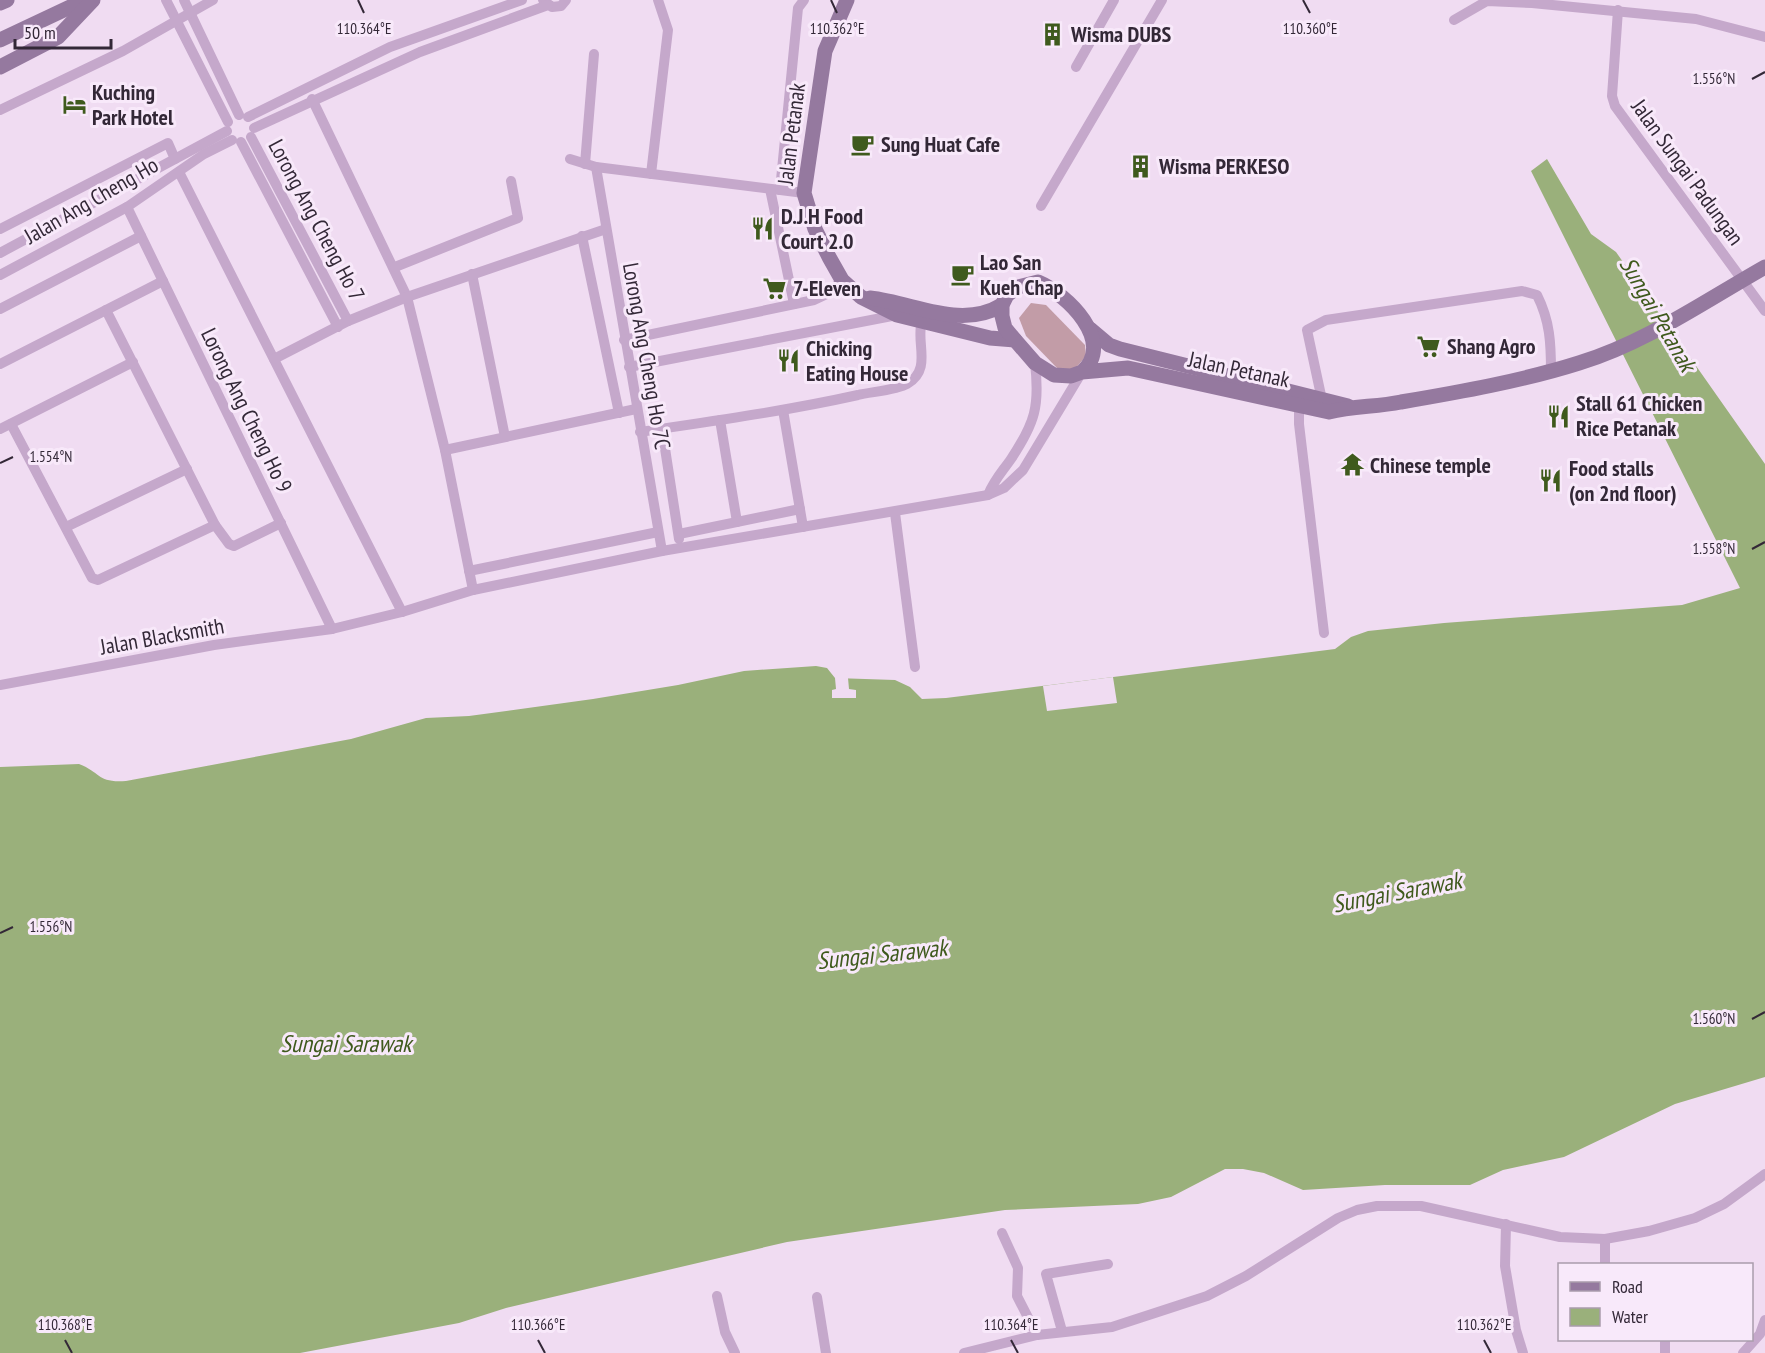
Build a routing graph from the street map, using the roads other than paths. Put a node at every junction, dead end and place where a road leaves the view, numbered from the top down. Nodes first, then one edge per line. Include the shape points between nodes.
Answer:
1 (7, 0) edge
2 (85, 0) edge
3 (93, 0) edge
4 (166, 0) edge
5 (184, 0) edge
6 (213, 0) edge
7 (522, 0) edge
8 (566, 0) edge
9 (658, 0) edge
10 (804, 0) edge
11 (846, 0) edge
12 (1114, 0) edge
13 (1162, 0) edge
14 (1487, 1) edge
15 (0, 3) edge
16 (546, 3) edge
17 (1618, 10) junction
18 (190, 12) junction
19 (176, 19) junction
20 (1454, 20) dead end
21 (1765, 37) edge
22 (0, 40) edge
23 (594, 54) dead end
24 (0, 67) edge
25 (1076, 67) dead end
26 (312, 99) junction
27 (0, 110) edge
28 (243, 116) junction
29 (239, 133) junction
30 (175, 159) junction
31 (570, 159) dead end
32 (591, 166) junction
33 (179, 172) junction
34 (651, 174) junction
35 (511, 181) dead end
36 (775, 190) junction
37 (804, 193) junction
38 (1041, 206) dead end
39 (127, 207) junction
40 (0, 229) edge
41 (606, 229) junction
42 (141, 236) junction
43 (582, 236) junction
44 (0, 253) edge
45 (394, 267) junction
46 (1765, 267) edge
47 (472, 274) junction
48 (0, 275) edge
49 (1743, 279) junction
50 (842, 280) junction
51 (163, 281) junction
52 (407, 297) junction
53 (861, 297) junction
54 (794, 304) junction
55 (1002, 305) junction
56 (0, 309) edge
57 (106, 310) junction
58 (1765, 311) edge
59 (897, 315) junction
60 (922, 321) junction
61 (343, 324) junction
62 (1090, 329) junction
63 (624, 340) junction
64 (1015, 340) junction
65 (274, 359) junction
66 (133, 362) junction
67 (1035, 363) junction
68 (0, 364) edge
69 (629, 367) junction
70 (1082, 372) junction
71 (1551, 372) junction
72 (1322, 400) junction
73 (1299, 406) junction
74 (1351, 407) junction
75 (636, 409) junction
76 (783, 410) junction
77 (619, 413) junction
78 (720, 420) junction
79 (11, 424) junction
80 (0, 429) edge
81 (662, 429) junction
82 (640, 432) junction
83 (505, 437) junction
84 (445, 450) junction
85 (187, 469) junction
86 (988, 495) junction
87 (800, 509) junction
88 (895, 513) junction
89 (281, 522) junction
90 (737, 522) junction
91 (215, 525) junction
92 (66, 527) junction
93 (803, 528) junction
94 (658, 532) junction
95 (679, 534) junction
96 (681, 548) junction
97 (662, 551) junction
98 (469, 571) junction
99 (472, 590) junction
100 (402, 612) junction
101 (332, 629) junction
102 (1324, 633) dead end
103 (915, 667) dead end
104 (0, 684) edge
105 (1765, 1174) edge
106 (1506, 1224) junction
107 (1002, 1233) dead end
108 (1605, 1239) junction
109 (1605, 1263) edge
110 (1108, 1264) dead end
111 (717, 1296) dead end
112 (817, 1297) dead end
113 (1765, 1320) edge
114 (1062, 1331) junction
115 (1037, 1335) junction
116 (735, 1353) edge
117 (826, 1353) edge
118 (964, 1353) edge
119 (1523, 1353) edge
120 (1743, 1353) edge

1 - 15 street
2 - 22 street
3 - 24 street via 58,37
4 - 19 street, Lorong Ang Cheng Ho 7
5 - 18 street
6 - 18 street
7 - 28 street via 390,47
8 - 16 street, Jalan Ang Cheng Ho via 557,7
9 - 34 street via 668,30
10 - 36 street via 798,8
11 - 37 street, Jalan Petanak via 825,51
12 - 25 street
13 - 38 street
14 - 17 street
14 - 20 street
16 - 26 street, Jalan Ang Cheng Ho
17 - 21 street via 1696,19
17 - 49 street, Jalan Sungai Padungan via 1612,96 1615,106
18 - 19 street
18 - 28 street
19 - 27 street via 123,51
19 - 29 street, Lorong Ang Cheng Ho 7
23 - 32 street, Lorong Ang Cheng Ho 7C
26 - 29 street, Jalan Ang Cheng Ho
26 - 45 street
28 - 29 street
28 - 29 street
29 - 30 street, Jalan Ang Cheng Ho
29 - 33 street, Jalan Ang Cheng Ho
29 - 61 street, Lorong Ang Cheng Ho 7
30 - 40 street via 168,143
30 - 44 street, Jalan Ang Cheng Ho
31 - 32 street
32 - 34 street
32 - 41 street, Lorong Ang Cheng Ho 7C
33 - 39 street, Jalan Ang Cheng Ho
33 - 65 street
34 - 36 street
35 - 45 street via 518,218
36 - 37 street
36 - 54 street
37 - 50 street, Jalan Petanak via 815,229
39 - 42 street, Lorong Ang Cheng Ho 9
39 - 48 street, Jalan Ang Cheng Ho
41 - 43 street
41 - 63 street, Lorong Ang Cheng Ho 7C
42 - 51 street, Lorong Ang Cheng Ho 9
42 - 56 street
43 - 47 street
43 - 77 street
45 - 52 street
46 - 49 street, Jalan Petanak
47 - 52 street
47 - 83 street
49 - 58 street, Jalan Sungai Padungan
49 - 71 street, Jalan Petanak via 1610,351
50 - 53 street, Jalan Petanak
50 - 54 street via 829,293
51 - 57 street
51 - 89 street, Lorong Ang Cheng Ho 9
52 - 61 street
52 - 84 street
53 - 55 street via 899,301 961,316 978,316
53 - 59 street, Jalan Petanak
54 - 63 street
55 - 62 street via 1018,287 1038,282 1059,293
55 - 64 street via 1005,328
57 - 66 street
57 - 68 street
59 - 60 street, Jalan Petanak
59 - 69 street
60 - 64 street, Jalan Petanak via 990,338
60 - 76 street via 919,330 924,358 907,384
61 - 65 street
62 - 70 street via 1093,359
62 - 72 street, Jalan Petanak via 1120,350
63 - 69 street, Lorong Ang Cheng Ho 7C
64 - 67 street
65 - 100 street
66 - 79 street
66 - 85 street
67 - 70 street via 1054,375
67 - 86 street via 1038,394 1032,423 1010,461 995,477
69 - 75 street, Lorong Ang Cheng Ho 7C
70 - 73 street, Jalan Petanak via 1138,369
70 - 86 street via 1023,470 1004,489
71 - 72 street via 1547,316 1537,295 1522,291 1326,320 1307,330
71 - 74 street, Jalan Petanak via 1398,403
72 - 74 street, Jalan Petanak
73 - 74 street, Jalan Petanak via 1329,412
73 - 102 street
75 - 77 street
75 - 82 street, Lorong Ang Cheng Ho 7C
76 - 78 street
76 - 87 street
77 - 83 street
78 - 81 street
78 - 90 street
79 - 80 street
79 - 92 street
81 - 82 street
81 - 95 street
82 - 94 street, Lorong Ang Cheng Ho 7C
83 - 84 street
84 - 98 street
85 - 91 street
85 - 92 street
86 - 88 street, Jalan Blacksmith
87 - 90 street
87 - 93 street
88 - 93 street, Jalan Blacksmith
88 - 103 street
89 - 91 street via 234,546
89 - 101 street, Lorong Ang Cheng Ho 9
90 - 95 street
91 - 92 street via 98,580 92,578
93 - 96 street, Jalan Blacksmith
94 - 97 street, Lorong Ang Cheng Ho 7C
94 - 98 street
95 - 96 street
96 - 97 street, Jalan Blacksmith
97 - 99 street, Jalan Blacksmith
98 - 99 street
99 - 100 street, Jalan Blacksmith
100 - 101 street, Jalan Blacksmith
101 - 104 street, Jalan Blacksmith via 214,645
105 - 108 street via 1724,1204 1695,1218
106 - 108 street via 1560,1237
106 - 114 street via 1421,1206 1357,1210 1207,1296 1112,1327
106 - 119 street via 1505,1266
107 - 115 street via 1018,1268 1017,1296
108 - 109 street
110 - 114 street via 1046,1274
111 - 116 street via 725,1332
112 - 117 street
113 - 120 street via 1760,1334
114 - 115 street
115 - 118 street

